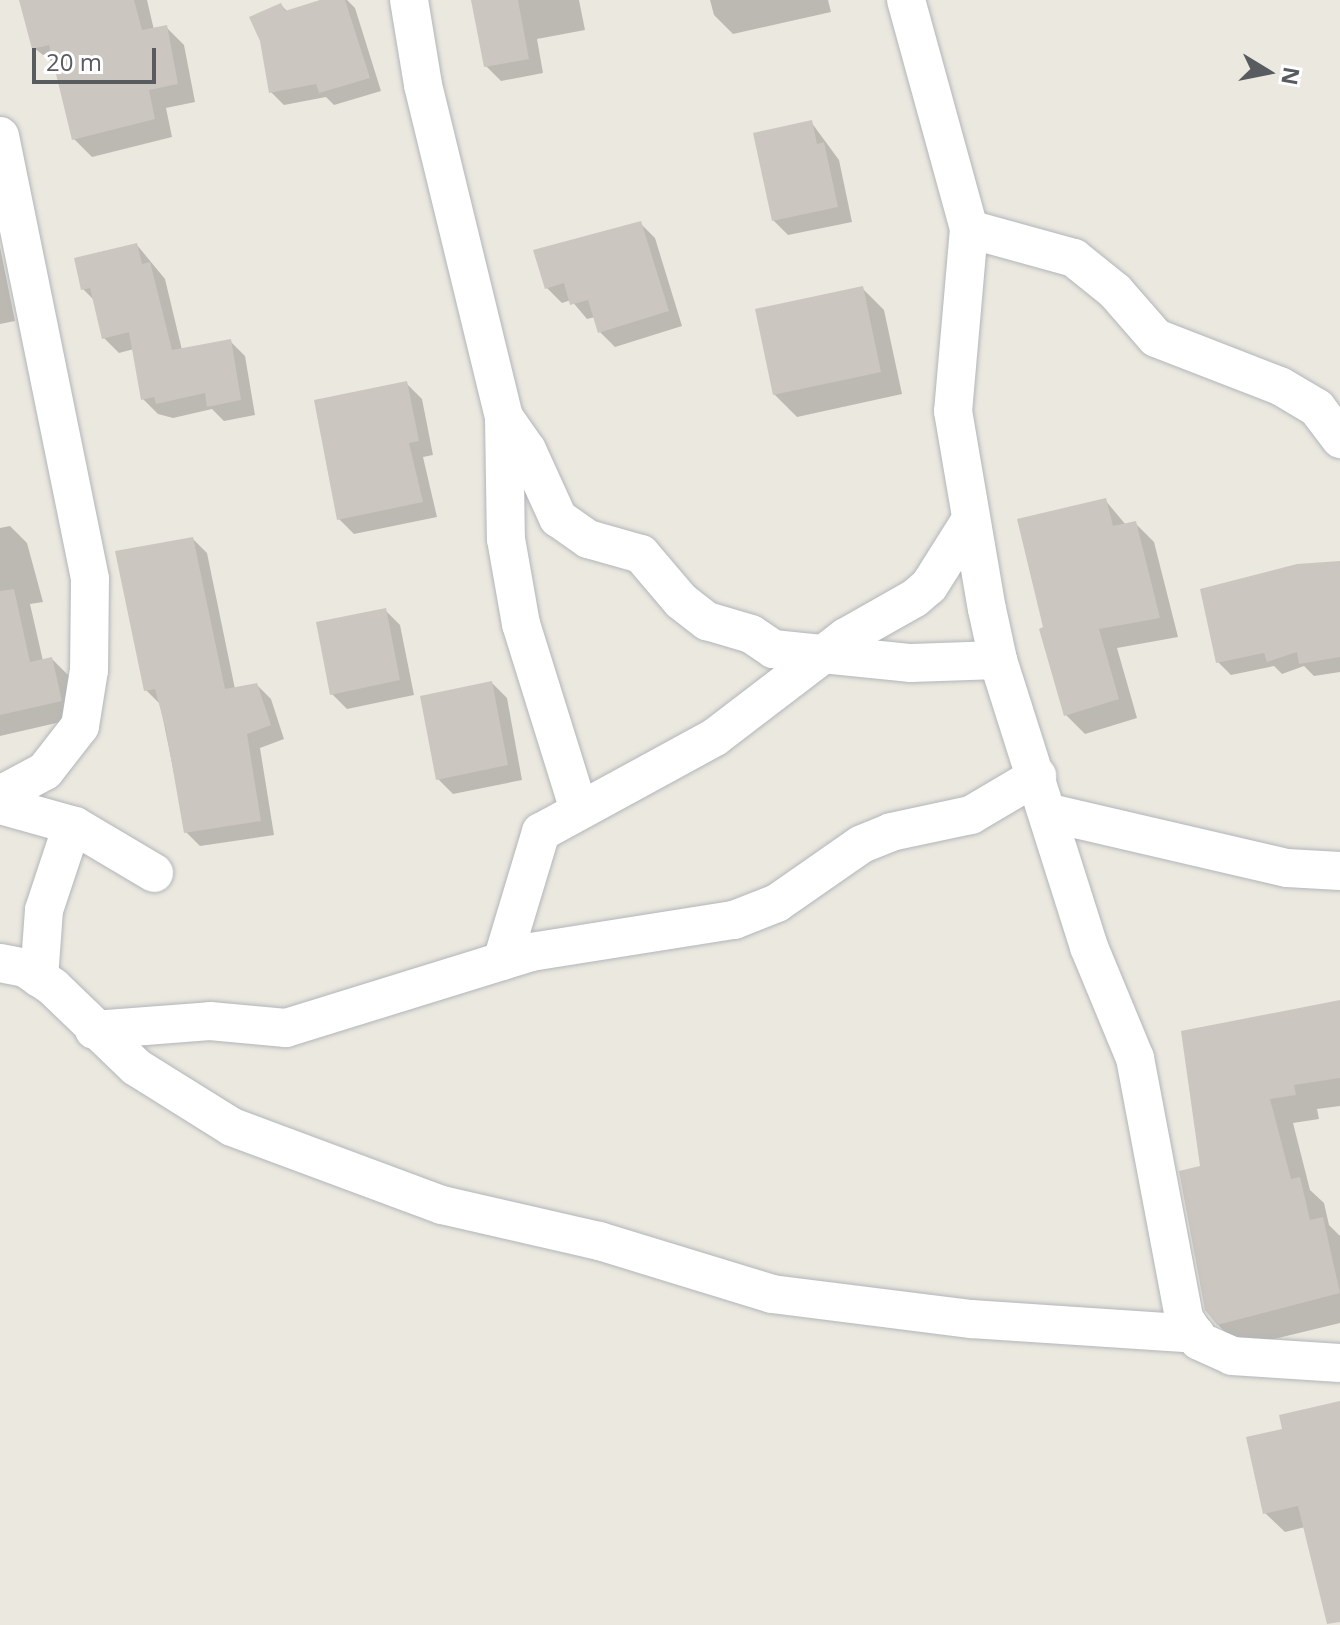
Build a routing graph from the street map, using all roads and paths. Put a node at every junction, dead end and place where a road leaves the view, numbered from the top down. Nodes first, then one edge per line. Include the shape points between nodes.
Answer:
1 (409, 0) edge
2 (906, 0) edge
3 (0, 136) edge
4 (969, 229) junction
5 (504, 417) junction
6 (1340, 439) edge
7 (970, 521) junction
8 (827, 650) junction
9 (998, 660) junction
10 (1037, 776) junction
11 (0, 795) edge
12 (0, 805) edge
13 (579, 810) junction
14 (1050, 813) junction
15 (72, 826) junction
16 (1340, 871) edge
17 (154, 873) dead end
18 (502, 961) junction
19 (0, 963) edge
20 (39, 978) junction
21 (94, 1030) junction
22 (1195, 1334) junction
23 (1340, 1363) edge

1 - 5 street via 423,85
2 - 4 street
3 - 11 street via 90,579 89,670 80,726 45,771
4 - 6 street via 1074,258 1115,291 1156,338 1280,386 1317,408
4 - 7 street via 953,411
5 - 8 street via 527,450 549,508 573,530 641,554 681,601 707,621 751,634 773,649
5 - 13 street via 506,539 521,624
7 - 8 street via 929,586
7 - 9 street
8 - 9 street via 911,663
8 - 13 street via 715,737
9 - 10 street
10 - 14 street
10 - 18 street via 971,815 891,832 862,844 777,903 734,920
12 - 15 street
13 - 18 street via 541,832
14 - 16 street via 1287,868
14 - 22 street via 1089,947 1135,1058 1171,1261 1184,1318
15 - 17 street
15 - 20 street via 44,910
18 - 21 street via 286,1028 210,1021
19 - 20 street
20 - 21 street
21 - 22 street via 136,1067 232,1127 442,1205 614,1245 772,1294 971,1319
22 - 23 street via 1232,1356

